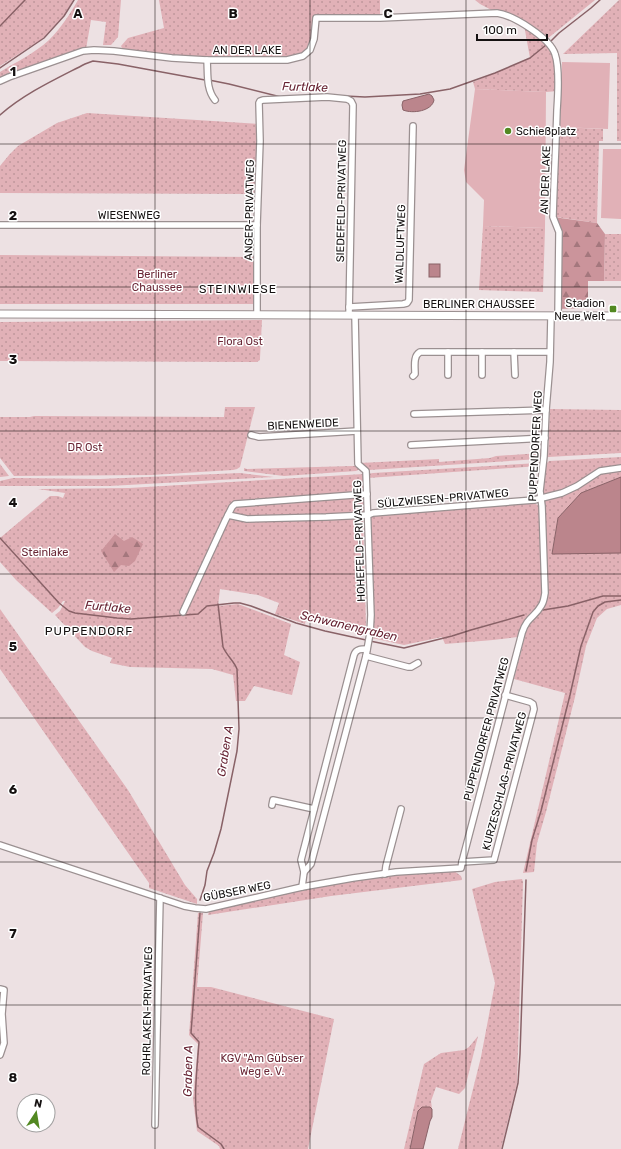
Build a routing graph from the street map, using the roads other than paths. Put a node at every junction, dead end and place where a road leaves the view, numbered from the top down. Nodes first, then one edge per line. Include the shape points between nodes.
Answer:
1 (207, 60) junction
2 (0, 81) edge
3 (216, 100) dead end
4 (258, 105) joint
5 (413, 126) dead end
6 (0, 225) edge
7 (257, 225) junction
8 (351, 312) junction
9 (0, 314) edge
10 (257, 315) junction
11 (554, 316) junction
12 (621, 316) edge
13 (448, 352) junction
14 (482, 352) junction
15 (514, 352) junction
16 (550, 352) junction
17 (448, 375) dead end
18 (482, 375) dead end
19 (515, 375) dead end
20 (413, 376) dead end
21 (546, 410) junction
22 (414, 414) dead end
23 (357, 431) junction
24 (251, 435) dead end
25 (545, 438) junction
26 (411, 444) dead end
27 (621, 468) edge
28 (367, 494) junction
29 (541, 498) junction
30 (228, 515) junction
31 (368, 515) junction
32 (544, 601) joint
33 (183, 612) dead end
34 (367, 650) junction
35 (418, 663) dead end
36 (505, 695) junction
37 (272, 805) dead end
38 (314, 809) junction
39 (401, 810) dead end
40 (0, 845) edge
41 (461, 865) junction
42 (304, 872) junction
43 (385, 874) junction
44 (302, 887) junction
45 (160, 898) junction
46 (2, 990) edge
47 (0, 1055) edge
48 (155, 1125) dead end

1 - 2 street, AN DER LAKE via 91,50
1 - 3 street, AN DER LAKE via 210,91
1 - 11 street, AN DER LAKE via 279,61 300,57 308,52 312,44 316,18 501,14 516,20 546,40 556,56 558,68 553,217 559,234
4 - 7 street, ANGER-PRIVATWEG via 260,141
4 - 8 street, SIEDEFELD-PRIVATWEG via 263,100 317,98 339,98 353,104
5 - 8 street, WALDLUFTWEG via 408,301
6 - 7 street, WIESENWEG
7 - 10 street, ANGER-PRIVATWEG
8 - 10 main road, BERLINER CHAUSSEE
8 - 11 main road, BERLINER CHAUSSEE
8 - 23 street, HOHEFELD-PRIVATWEG
9 - 10 main road, BERLINER CHAUSSEE
11 - 12 main road, BERLINER CHAUSSEE
11 - 16 street, PUPPENDORFER WEG
13 - 14 street
13 - 17 street
13 - 20 street via 417,354
14 - 15 street
14 - 18 street
15 - 16 street
15 - 19 street
16 - 21 street, PUPPENDORFER WEG
21 - 22 street
21 - 25 street, PUPPENDORFER WEG
23 - 24 street, BIENENWEIDE via 259,437
23 - 28 street, HOHEFELD-PRIVATWEG via 358,464 366,472
25 - 26 street
25 - 29 street, PUPPENDORFER WEG
27 - 29 street, SÜLZWIESEN-PRIVATWEG via 600,472 562,493
28 - 30 street via 235,504
28 - 31 street, HOHEFELD-PRIVATWEG
29 - 31 street, SÜLZWIESEN-PRIVATWEG
29 - 32 street, PUPPENDORFER WEG
30 - 31 street, SÜLZWIESEN-PRIVATWEG via 247,519
30 - 33 street
31 - 34 street, HOHEFELD-PRIVATWEG via 371,615
32 - 36 street, PUPPENDORFER PRIVATWEG via 541,608 524,625
34 - 35 street via 408,667
34 - 38 street, HOHEFELD-PRIVATWEG via 355,652
34 - 42 street, HOHEFELD-PRIVATWEG via 311,864
36 - 41 street, PUPPENDORFER PRIVATWEG
36 - 41 street, KURZESCHLAG-PRIVATWEG via 530,702 534,709 494,860
37 - 38 street via 273,800
38 - 42 street, HOHEFELD-PRIVATWEG via 301,860
39 - 43 street
40 - 45 street, GÜBSER WEG
41 - 43 street, GÜBSER WEG
42 - 44 street, HOHEFELD-PRIVATWEG
43 - 44 street, GÜBSER WEG
44 - 45 street, GÜBSER WEG via 206,909
45 - 48 street, ROHRLAKEN-PRIVATWEG
46 - 47 street via 4,1043

